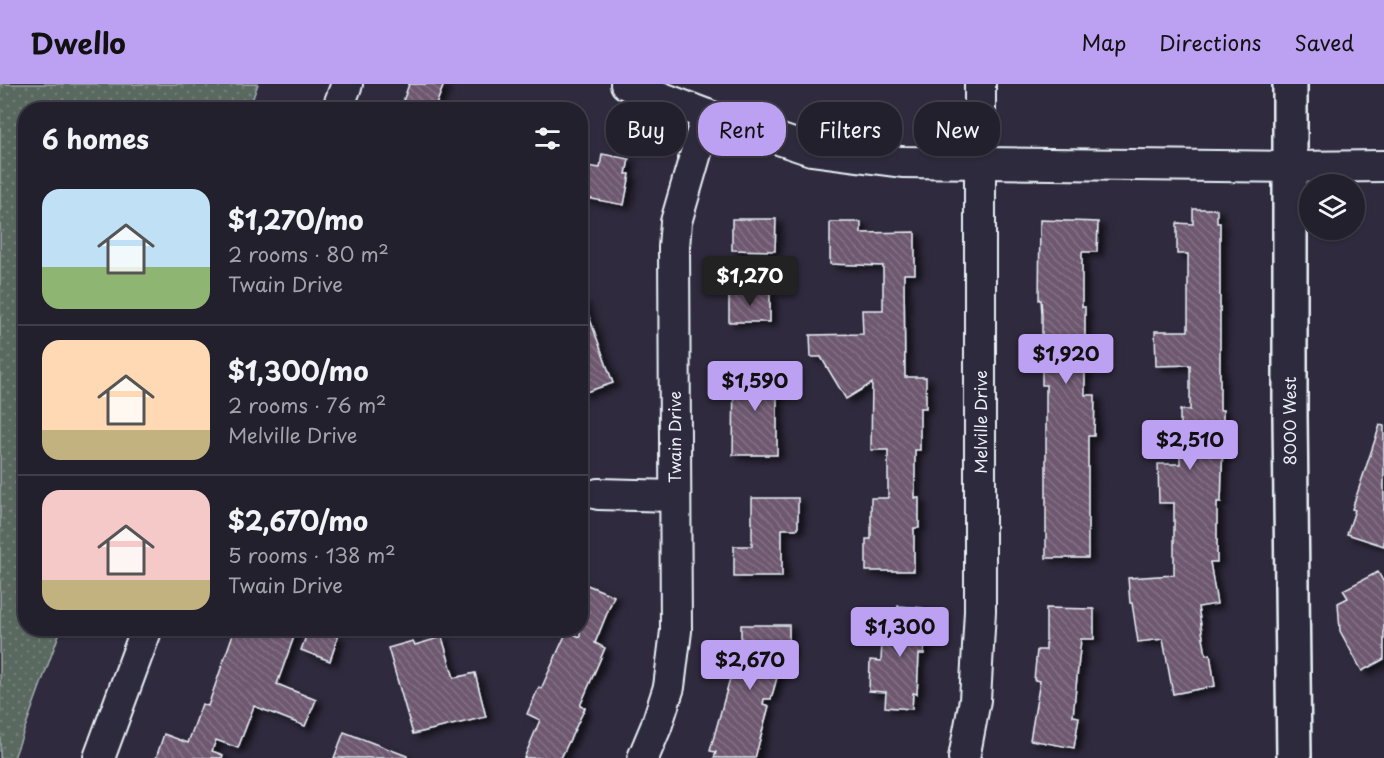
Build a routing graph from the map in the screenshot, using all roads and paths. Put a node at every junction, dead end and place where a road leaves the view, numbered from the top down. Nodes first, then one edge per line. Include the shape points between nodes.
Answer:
1 (347, 84) edge
2 (626, 84) edge
3 (980, 84) edge
4 (1290, 84) edge
5 (340, 102) edge
6 (698, 112) edge
7 (786, 142) edge
8 (698, 146) edge
9 (980, 162) junction
10 (1384, 166) edge
11 (1290, 167) junction
12 (598, 494) dead end
13 (675, 496) junction
14 (144, 636) edge
15 (99, 758) edge
16 (643, 758) edge
17 (964, 758) edge
18 (1294, 758) edge

1 - 5 street
2 - 6 street
3 - 9 street, Melville Drive
4 - 11 street, 8000 West
7 - 9 street via 811,150 902,162
8 - 13 street, Twain Drive via 676,222 674,247
9 - 11 street
9 - 17 street, Melville Drive via 980,611 975,700
10 - 11 street
11 - 18 street, 8000 West
12 - 13 street
13 - 16 street, Twain Drive via 676,631 671,673 662,710
14 - 15 street

